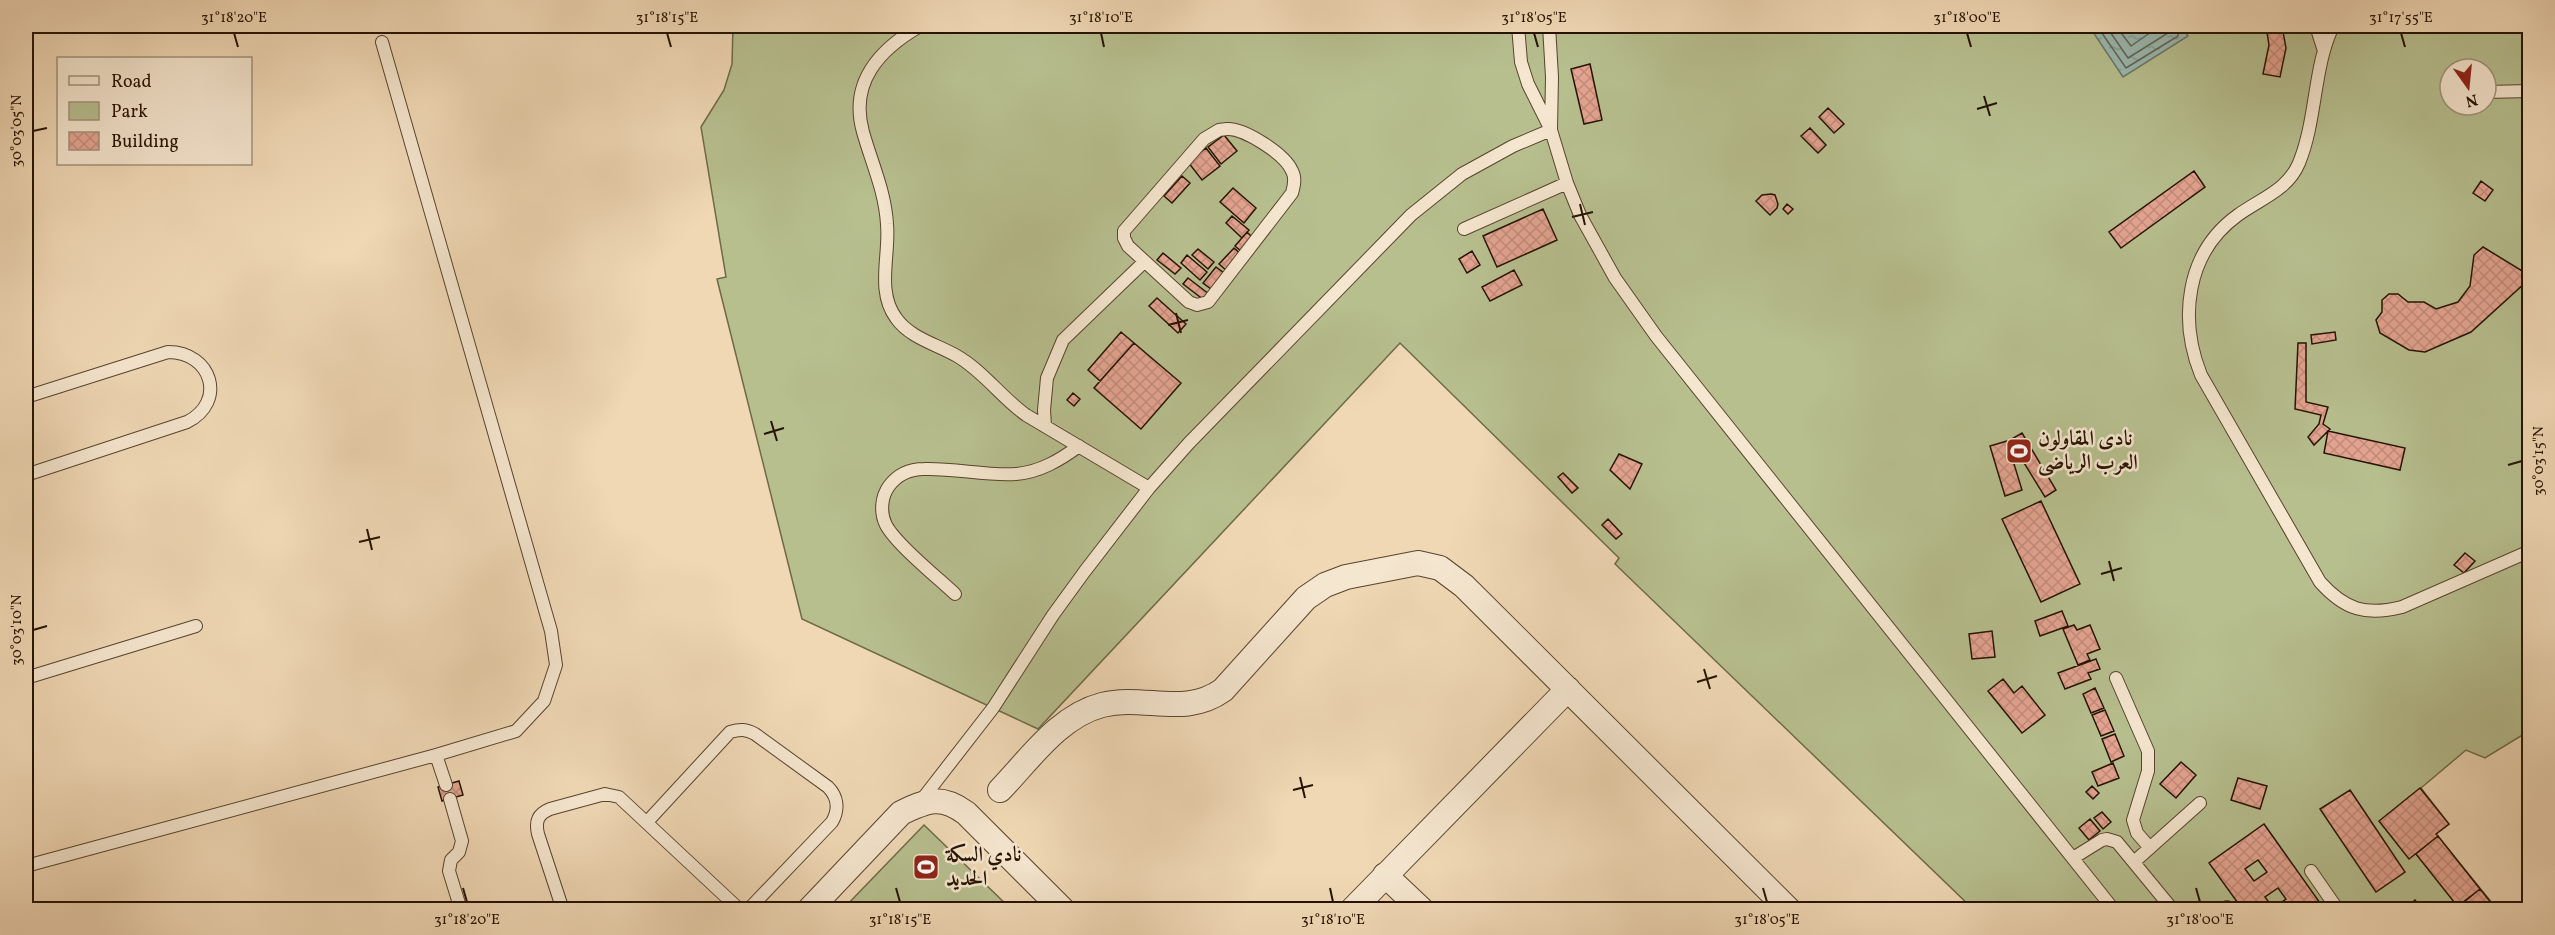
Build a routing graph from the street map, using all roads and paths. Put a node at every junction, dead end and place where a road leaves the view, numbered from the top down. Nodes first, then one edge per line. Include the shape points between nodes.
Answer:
1 (920, 26) edge
2 (1518, 26) edge
3 (1549, 26) edge
4 (2316, 26) edge
5 (2333, 26) edge
6 (2519, 26) edge
7 (2529, 27) edge
8 (382, 42) dead end
9 (2324, 52) junction
10 (2529, 91) edge
11 (2498, 92) edge
12 (1551, 130) junction
13 (1567, 183) junction
14 (1464, 230) dead end
15 (1144, 262) junction
16 (26, 397) edge
17 (1046, 426) junction
18 (1079, 446) junction
19 (26, 475) edge
20 (1149, 488) junction
21 (2529, 551) edge
22 (955, 594) dead end
23 (196, 626) dead end
24 (26, 678) edge
25 (2116, 678) dead end
26 (1568, 689) junction
27 (436, 756) junction
28 (446, 785) dead end
29 (1000, 790) dead end
30 (450, 799) dead end
31 (2200, 803) dead end
32 (918, 804) junction
33 (647, 822) junction
34 (2150, 848) junction
35 (2073, 858) junction
36 (2134, 862) junction
37 (26, 866) edge
38 (2311, 871) dead end
39 (1385, 875) junction
40 (461, 909) edge
41 (563, 909) edge
42 (740, 909) edge
43 (748, 909) edge
44 (809, 909) edge
45 (1063, 909) edge
46 (1352, 909) edge
47 (1422, 909) edge
48 (1789, 909) edge
49 (2114, 909) edge
50 (2173, 909) edge
51 (2338, 909) edge

1 - 17 lane via 898,38 875,62 867,76 861,104 863,132 885,200 886,297 904,327 972,366 1011,404
2 - 12 lane via 1521,62
3 - 12 lane
4 - 9 lane
5 - 9 lane
6 - 7 lane
8 - 27 lane via 551,631 556,664 544,701 516,730
9 - 21 lane via 2303,149 2292,176 2221,231 2197,268 2190,289 2188,333 2201,375 2320,582 2348,606 2384,612 2402,607
10 - 11 lane
12 - 13 lane
12 - 20 lane via 1462,174 1411,215
13 - 14 lane
13 - 35 lane via 1596,248 1635,308
15 - 15 lane via 1189,302 1208,302 1292,193 1292,169 1241,130 1211,134 1124,231 1128,246
15 - 17 lane via 1063,340 1047,378
16 - 19 lane via 168,352 194,358 206,371 210,387 206,405 187,422
17 - 18 lane
18 - 20 lane
18 - 22 lane via 1040,469 1017,474 925,469 909,470 894,479 881,509 886,525
20 - 32 lane via 1053,615 993,708
23 - 24 lane
25 - 34 lane via 2148,751 2148,771 2133,820
26 - 29 street via 1457,580 1429,564 1407,564 1335,580 1315,590 1213,697 1183,705 1113,703 1074,717
26 - 39 street
26 - 48 street
27 - 28 lane
27 - 37 lane
30 - 40 lane via 462,842 449,871
31 - 34 lane
32 - 44 street via 901,813
32 - 45 street via 938,800 952,803 966,813
33 - 41 lane via 613,794 543,812 536,826
33 - 42 lane
33 - 43 lane via 730,732 738,729 755,734 828,787 837,804 832,822
34 - 36 lane
35 - 36 lane via 2107,839 2117,842
35 - 49 lane
36 - 50 lane
38 - 51 lane
39 - 46 street
39 - 47 street

